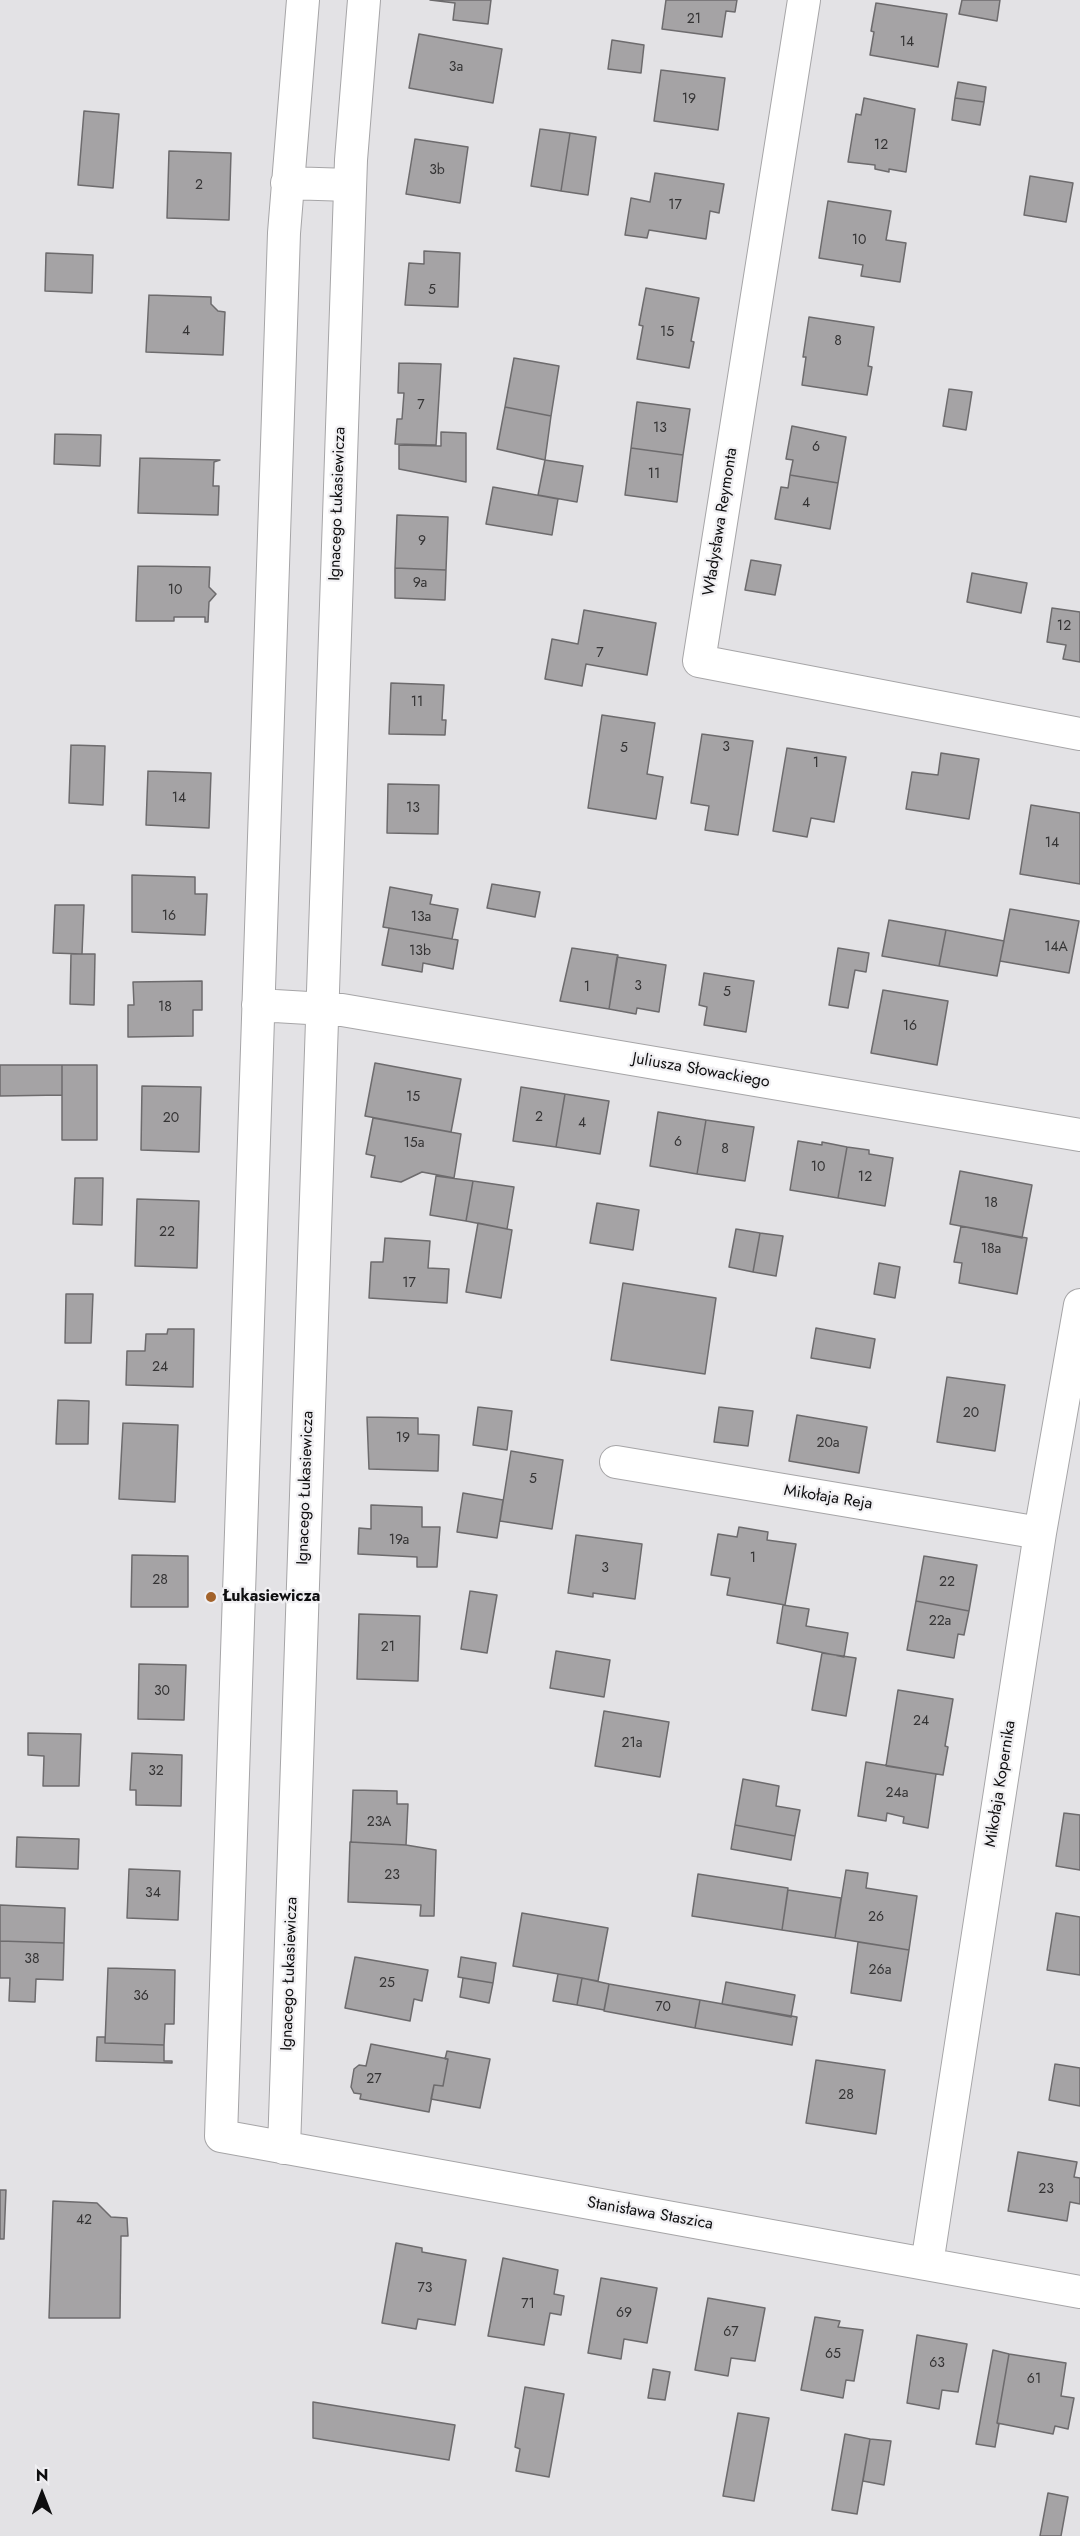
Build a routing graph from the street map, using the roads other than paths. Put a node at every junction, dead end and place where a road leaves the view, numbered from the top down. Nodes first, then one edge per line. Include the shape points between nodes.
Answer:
1 (303, 0) edge
2 (364, 0) edge
3 (804, 0) edge
4 (287, 183) junction
5 (350, 186) junction
6 (1080, 734) edge
7 (258, 1005) junction
8 (322, 1008) junction
9 (1080, 1135) edge
10 (1080, 1305) edge
11 (616, 1462) dead end
12 (1040, 1533) junction
13 (284, 2148) junction
14 (927, 2264) junction
15 (1080, 2292) edge

1 - 4 street
2 - 5 street, Ignacego Łukasiewicza
3 - 6 street, Władysława Reymonta via 699,661
4 - 5 street
4 - 7 street
5 - 8 street, Ignacego Łukasiewicza
7 - 8 street
7 - 13 street, Stanisława Staszica via 221,2136
8 - 9 street, Juliusza Słowackiego
8 - 13 street, Ignacego Łukasiewicza
10 - 12 street, Mikołaja Kopernika
11 - 12 street, Mikołaja Reja
12 - 14 street, Mikołaja Kopernika
13 - 14 street, Stanisława Staszica
14 - 15 street, Stanisława Staszica

